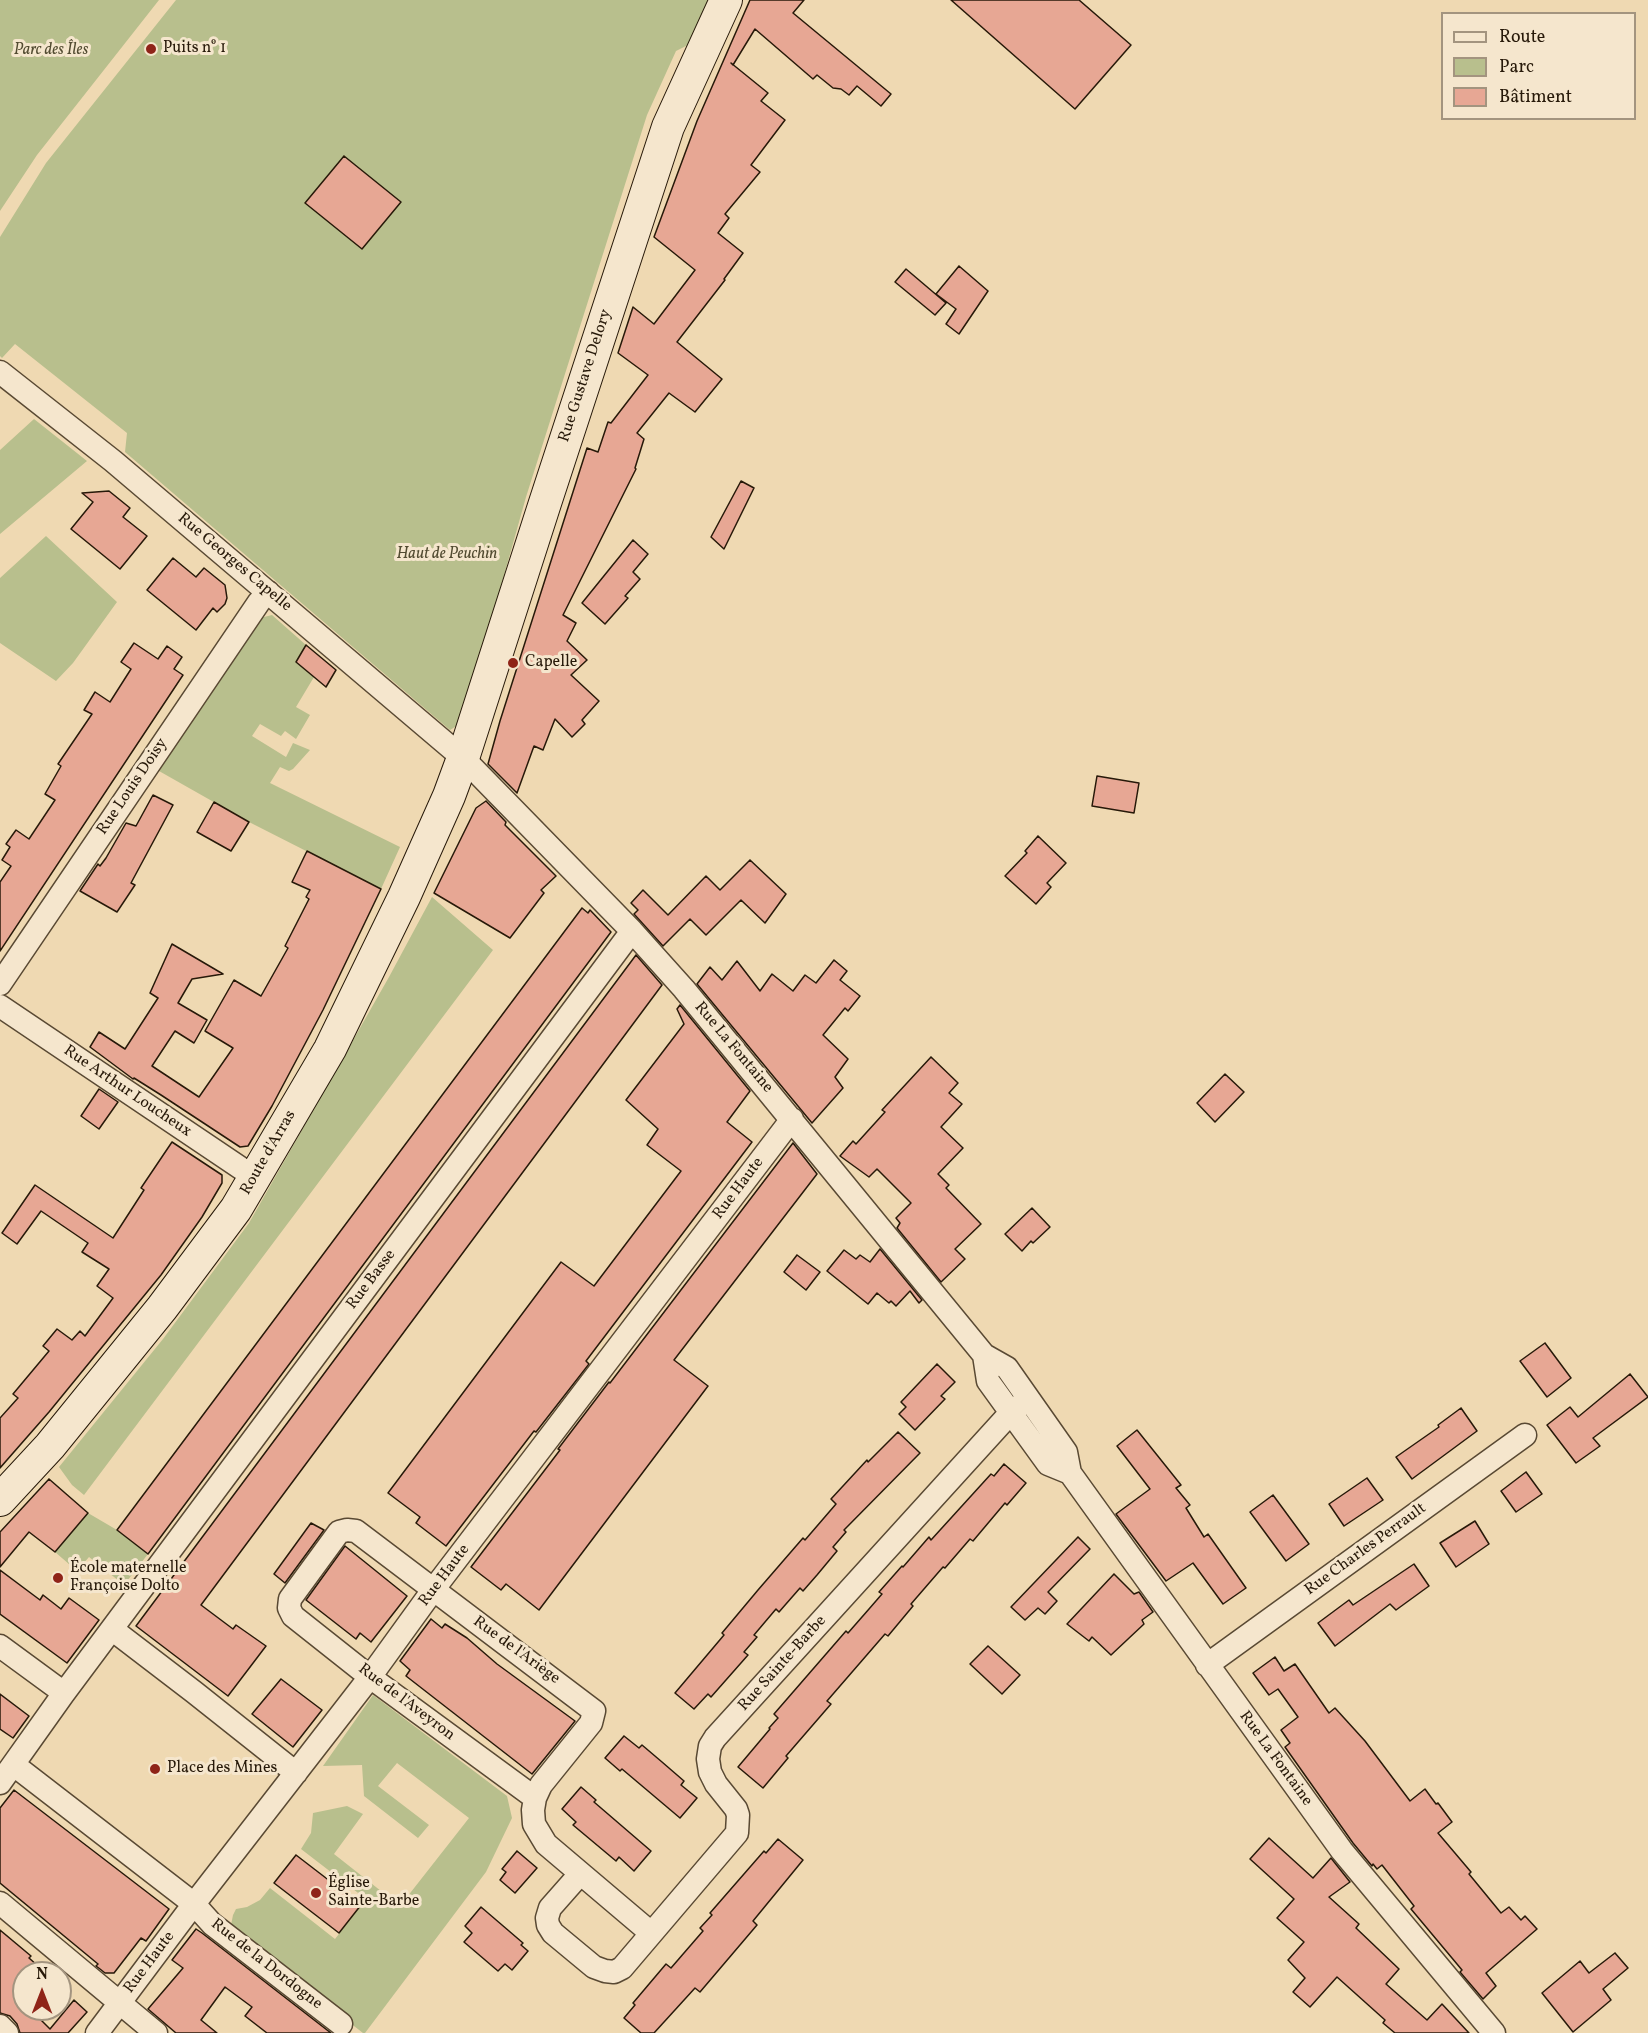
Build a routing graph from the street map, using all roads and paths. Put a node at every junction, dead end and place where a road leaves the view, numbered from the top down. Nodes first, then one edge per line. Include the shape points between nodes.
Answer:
1 (726, 0) edge
2 (0, 372) edge
3 (268, 592) junction
4 (463, 758) junction
5 (632, 931) junction
6 (0, 984) edge
7 (0, 1006) edge
8 (792, 1119) junction
9 (254, 1177) junction
10 (984, 1355) junction
11 (1028, 1398) junction
12 (1011, 1413) junction
13 (1525, 1436) dead end
14 (1070, 1473) junction
15 (0, 1500) edge
16 (433, 1590) junction
17 (290, 1599) joint
18 (113, 1630) junction
19 (0, 1646) edge
20 (1208, 1665) junction
21 (370, 1677) junction
22 (64, 1693) junction
23 (14, 1765) junction
24 (296, 1773) junction
25 (0, 1783) edge
26 (535, 1798) junction
27 (580, 1874) junction
28 (0, 1903) edge
29 (194, 1904) junction
30 (651, 1934) junction
31 (120, 2003) junction
32 (341, 2024) dead end
33 (0, 2026) edge
34 (8, 2033) edge
35 (97, 2033) edge
36 (156, 2033) edge
37 (1494, 2033) edge

1 - 4 main road, Rue Gustave Delory via 668,127
2 - 3 street, Rue Georges Capelle
3 - 4 street, Rue Georges Capelle
3 - 6 street, Rue Louis Doisy
4 - 5 street, Rue La Fontaine
4 - 9 main road, Route d'Arras via 404,897 335,1038
5 - 8 street, Rue La Fontaine
5 - 18 street, Rue Basse
7 - 9 street, Rue Arthur Loucheux
8 - 10 street, Rue La Fontaine
8 - 16 street, Rue Haute
9 - 15 main road, Route d'Arras via 236,1209 162,1308 50,1446
10 - 11 street, Rue La Fontaine via 1007,1368
10 - 12 street, Rue La Fontaine via 987,1381
11 - 12 street, Rue Sainte-Barbe
11 - 14 street, Rue La Fontaine via 1066,1452
12 - 14 street, Rue La Fontaine via 1048,1464
12 - 30 street, Rue Sainte-Barbe via 714,1738 708,1759 710,1772 736,1809 737,1833
13 - 20 street, Rue Charles Perrault
14 - 20 street, Rue La Fontaine
16 - 17 street, Rue de l'Ariège via 356,1531 347,1530 339,1532
16 - 21 street, Rue Haute
16 - 26 street, Rue de l'Ariège via 594,1711 594,1719
17 - 21 street, Rue de l'Aveyron via 293,1616
18 - 22 street
18 - 24 street
19 - 22 street
20 - 37 street, Rue La Fontaine via 1342,1851
21 - 24 street, Rue Haute
21 - 26 street, Rue de l'Aveyron
22 - 23 street
23 - 25 street
23 - 29 street
24 - 29 street, Rue Haute
26 - 27 street via 534,1817 540,1834
27 - 30 street
27 - 30 street, Rue Sainte-Barbe via 550,1908 547,1918 553,1934 594,1967 614,1972
28 - 31 street
29 - 31 street, Rue Haute
29 - 32 street, Rue de la Dordogne via 212,1924
31 - 35 street, Rue Haute
31 - 36 street
33 - 34 street

